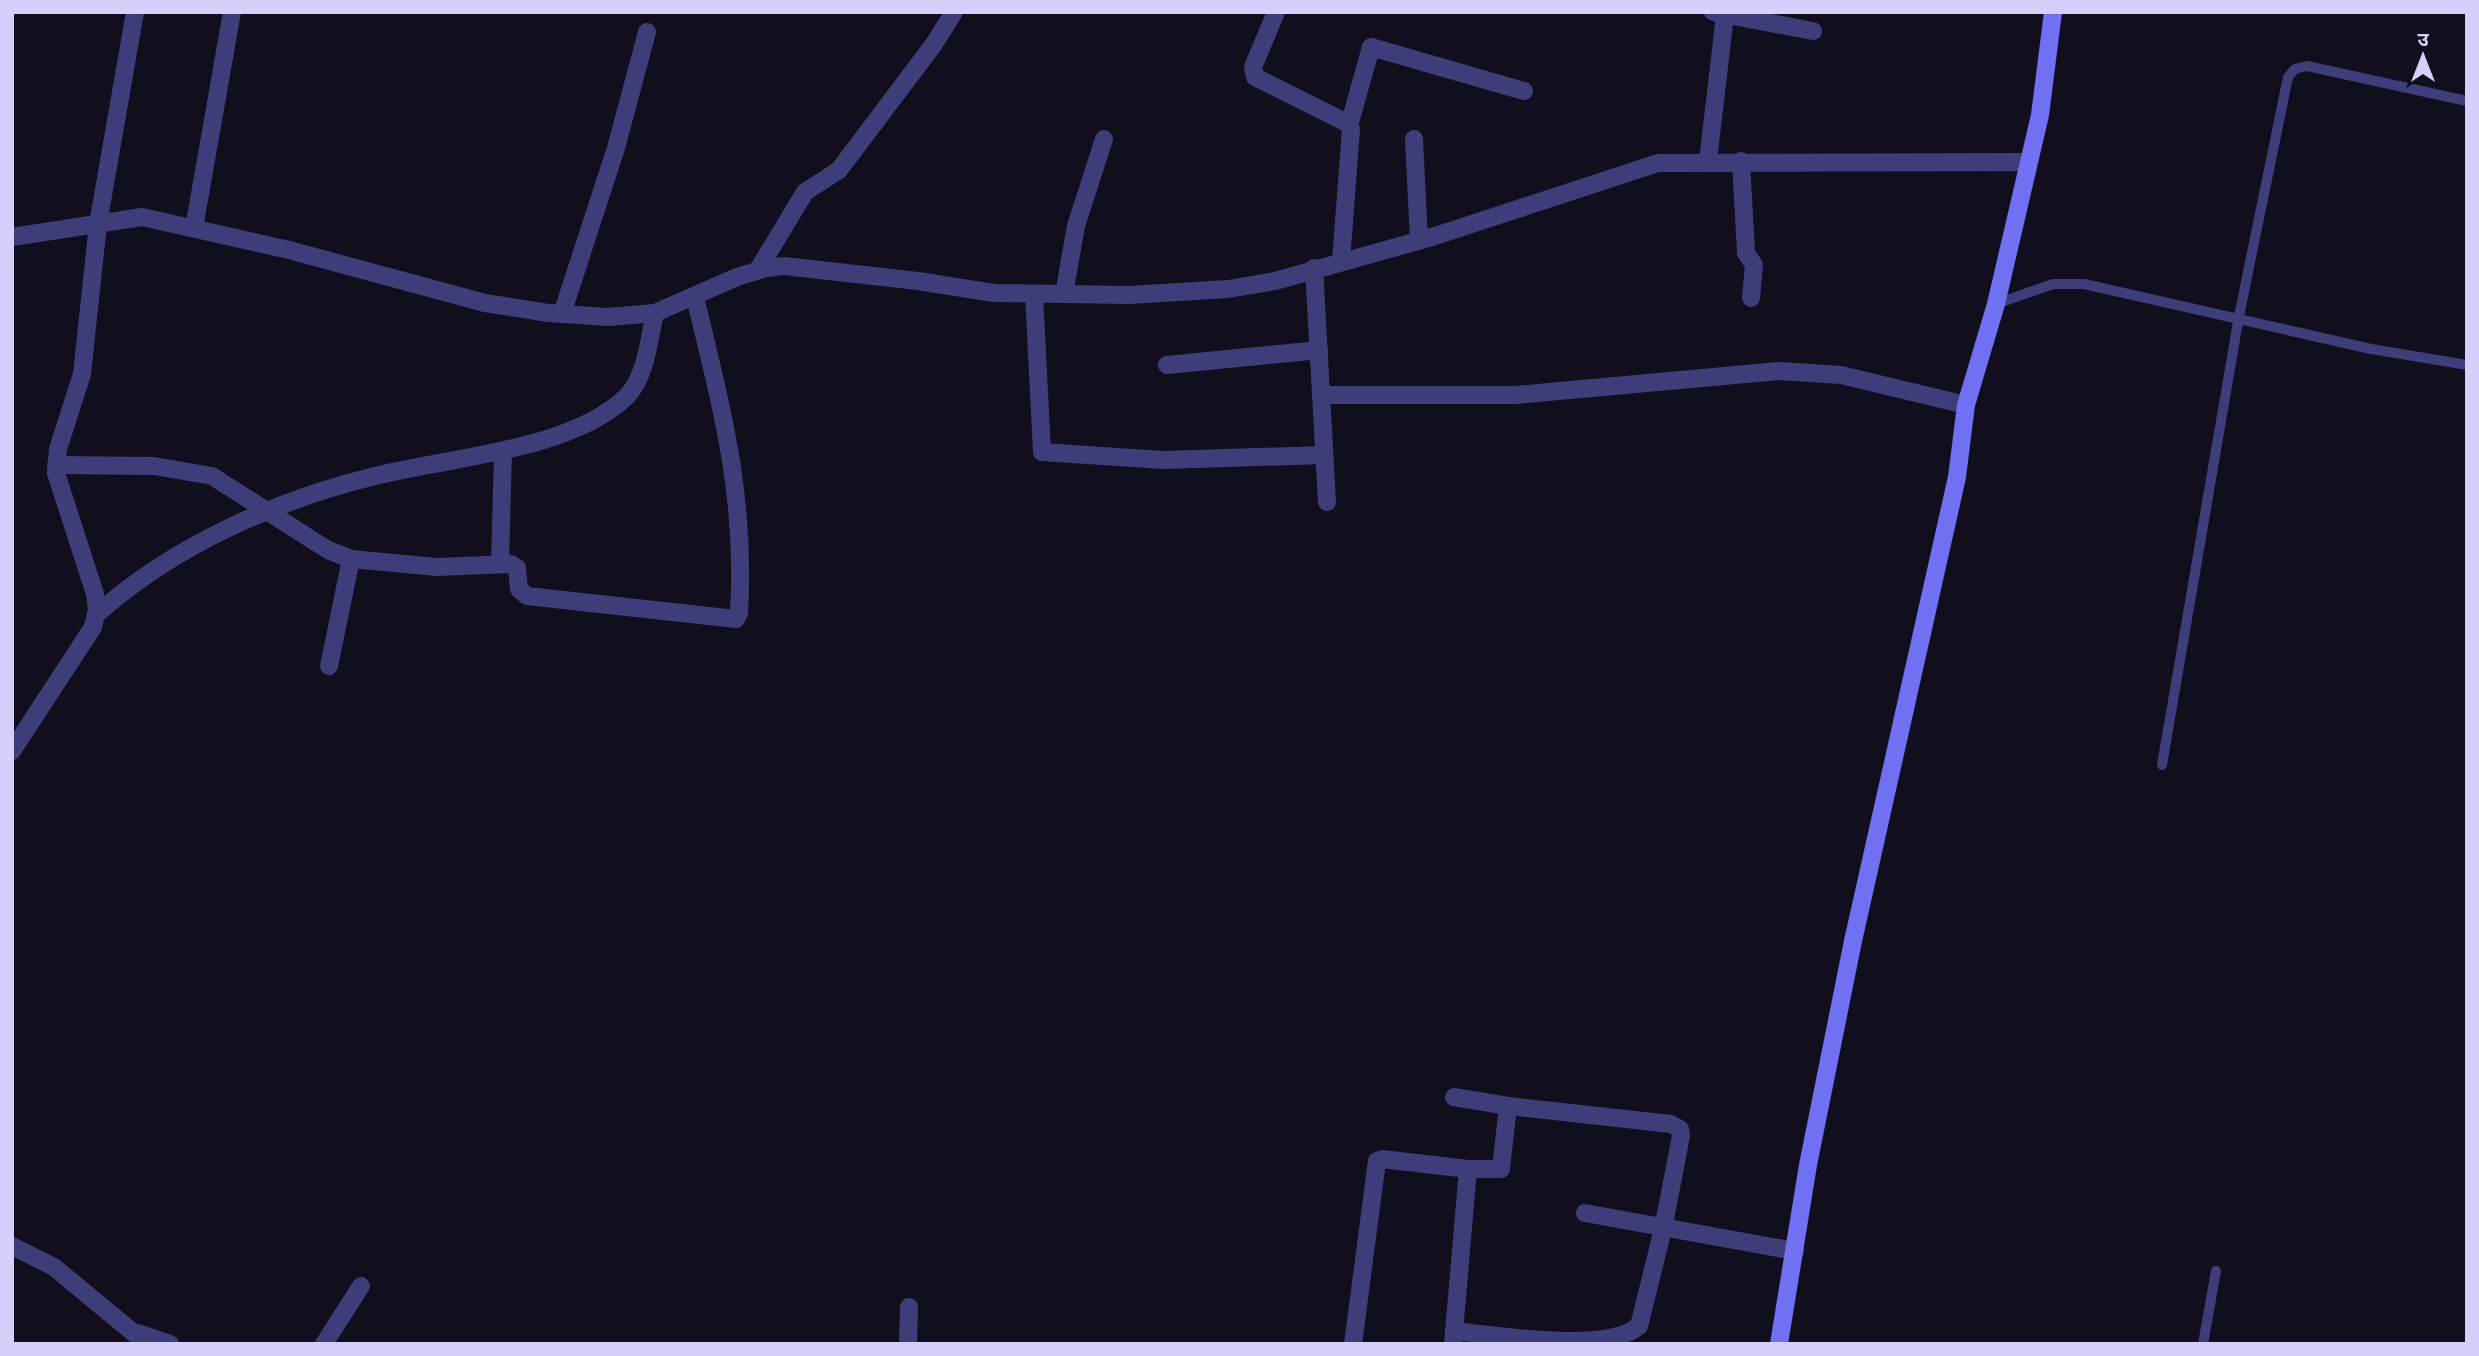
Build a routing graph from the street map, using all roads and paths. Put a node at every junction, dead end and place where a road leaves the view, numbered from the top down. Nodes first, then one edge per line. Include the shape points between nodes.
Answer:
1 (135, 12) edge
2 (232, 12) edge
3 (954, 12) edge
4 (1276, 12) edge
5 (2053, 12) edge
6 (1719, 13) edge
7 (1813, 31) dead end
8 (647, 32) dead end
9 (1524, 91) dead end
10 (2467, 101) edge
11 (1349, 126) junction
12 (1104, 139) dead end
13 (1414, 139) dead end
14 (1708, 162) junction
15 (1741, 162) junction
16 (2028, 162) junction
17 (98, 224) junction
18 (194, 228) junction
19 (12, 237) edge
20 (1419, 240) junction
21 (1341, 261) junction
22 (1314, 268) junction
23 (758, 270) junction
24 (1034, 294) junction
25 (1064, 294) junction
26 (695, 298) junction
27 (1751, 298) dead end
28 (1996, 304) junction
29 (655, 313) junction
30 (562, 314) junction
31 (2239, 316) junction
32 (1319, 350) junction
33 (1167, 365) dead end
34 (2467, 365) edge
35 (1323, 395) junction
36 (1966, 405) junction
37 (503, 452) junction
38 (1324, 455) junction
39 (56, 465) junction
40 (1327, 502) dead end
41 (269, 512) junction
42 (351, 559) junction
43 (500, 564) junction
44 (97, 614) junction
45 (329, 666) dead end
46 (12, 751) edge
47 (2162, 765) dead end
48 (1454, 1097) dead end
49 (1508, 1107) junction
50 (1468, 1169) junction
51 (1585, 1213) dead end
52 (1663, 1229) junction
53 (12, 1246) edge
54 (1795, 1251) junction
55 (2216, 1271) dead end
56 (361, 1286) dead end
57 (909, 1307) dead end
58 (131, 1330) junction
59 (1454, 1337) edge
60 (147, 1344) edge
61 (170, 1344) edge
62 (324, 1344) edge
63 (908, 1344) edge
64 (1353, 1344) edge
65 (1779, 1344) edge
66 (2203, 1344) edge

1 - 17 street
2 - 18 street
3 - 23 street via 839,170 805,192
4 - 11 street via 1253,67 1255,76
5 - 16 main road via 2040,114
6 - 7 street
6 - 14 street
8 - 30 street via 616,148
9 - 11 street via 1371,47
10 - 31 lane via 2307,66 2295,69 2284,90
11 - 21 street
12 - 25 street via 1076,226
13 - 20 street
14 - 15 street
14 - 20 street via 1652,164
15 - 16 street
15 - 27 street via 1746,253 1754,265
16 - 28 main road
17 - 18 street via 142,217
17 - 19 street
17 - 39 street via 82,374
18 - 30 street via 485,303
20 - 21 street
21 - 22 street
22 - 25 street via 1228,289
22 - 32 street
23 - 24 street via 791,266 983,292
23 - 26 street
24 - 25 street
24 - 38 street via 1043,453 1184,460
26 - 29 street
26 - 43 street via 736,475 742,545 739,617 730,620 527,596 519,589 517,568
28 - 31 lane via 2066,282
28 - 36 main road
29 - 30 street
29 - 37 street via 640,375 628,396 590,423
31 - 34 lane via 2371,349
31 - 47 lane
32 - 33 street
32 - 35 street
35 - 36 street via 1516,395 1779,371 1836,374
35 - 38 street
36 - 54 main road via 1956,477 1872,856 1808,1165
37 - 41 street via 379,475
37 - 43 street
38 - 40 street
39 - 41 street via 154,466 201,473 222,481
39 - 44 street
41 - 42 street via 328,551
41 - 44 street via 146,574
42 - 43 street via 437,567
42 - 45 street
44 - 46 street
48 - 49 street
49 - 50 street via 1501,1169
49 - 52 street via 1677,1126 1681,1136
50 - 59 street
50 - 64 street via 1377,1161
51 - 52 street
52 - 54 street
52 - 59 street via 1643,1318 1631,1333 1591,1341
53 - 58 street via 54,1267
54 - 65 main road
55 - 66 lane
56 - 62 street
57 - 63 street
58 - 60 street
58 - 61 street

